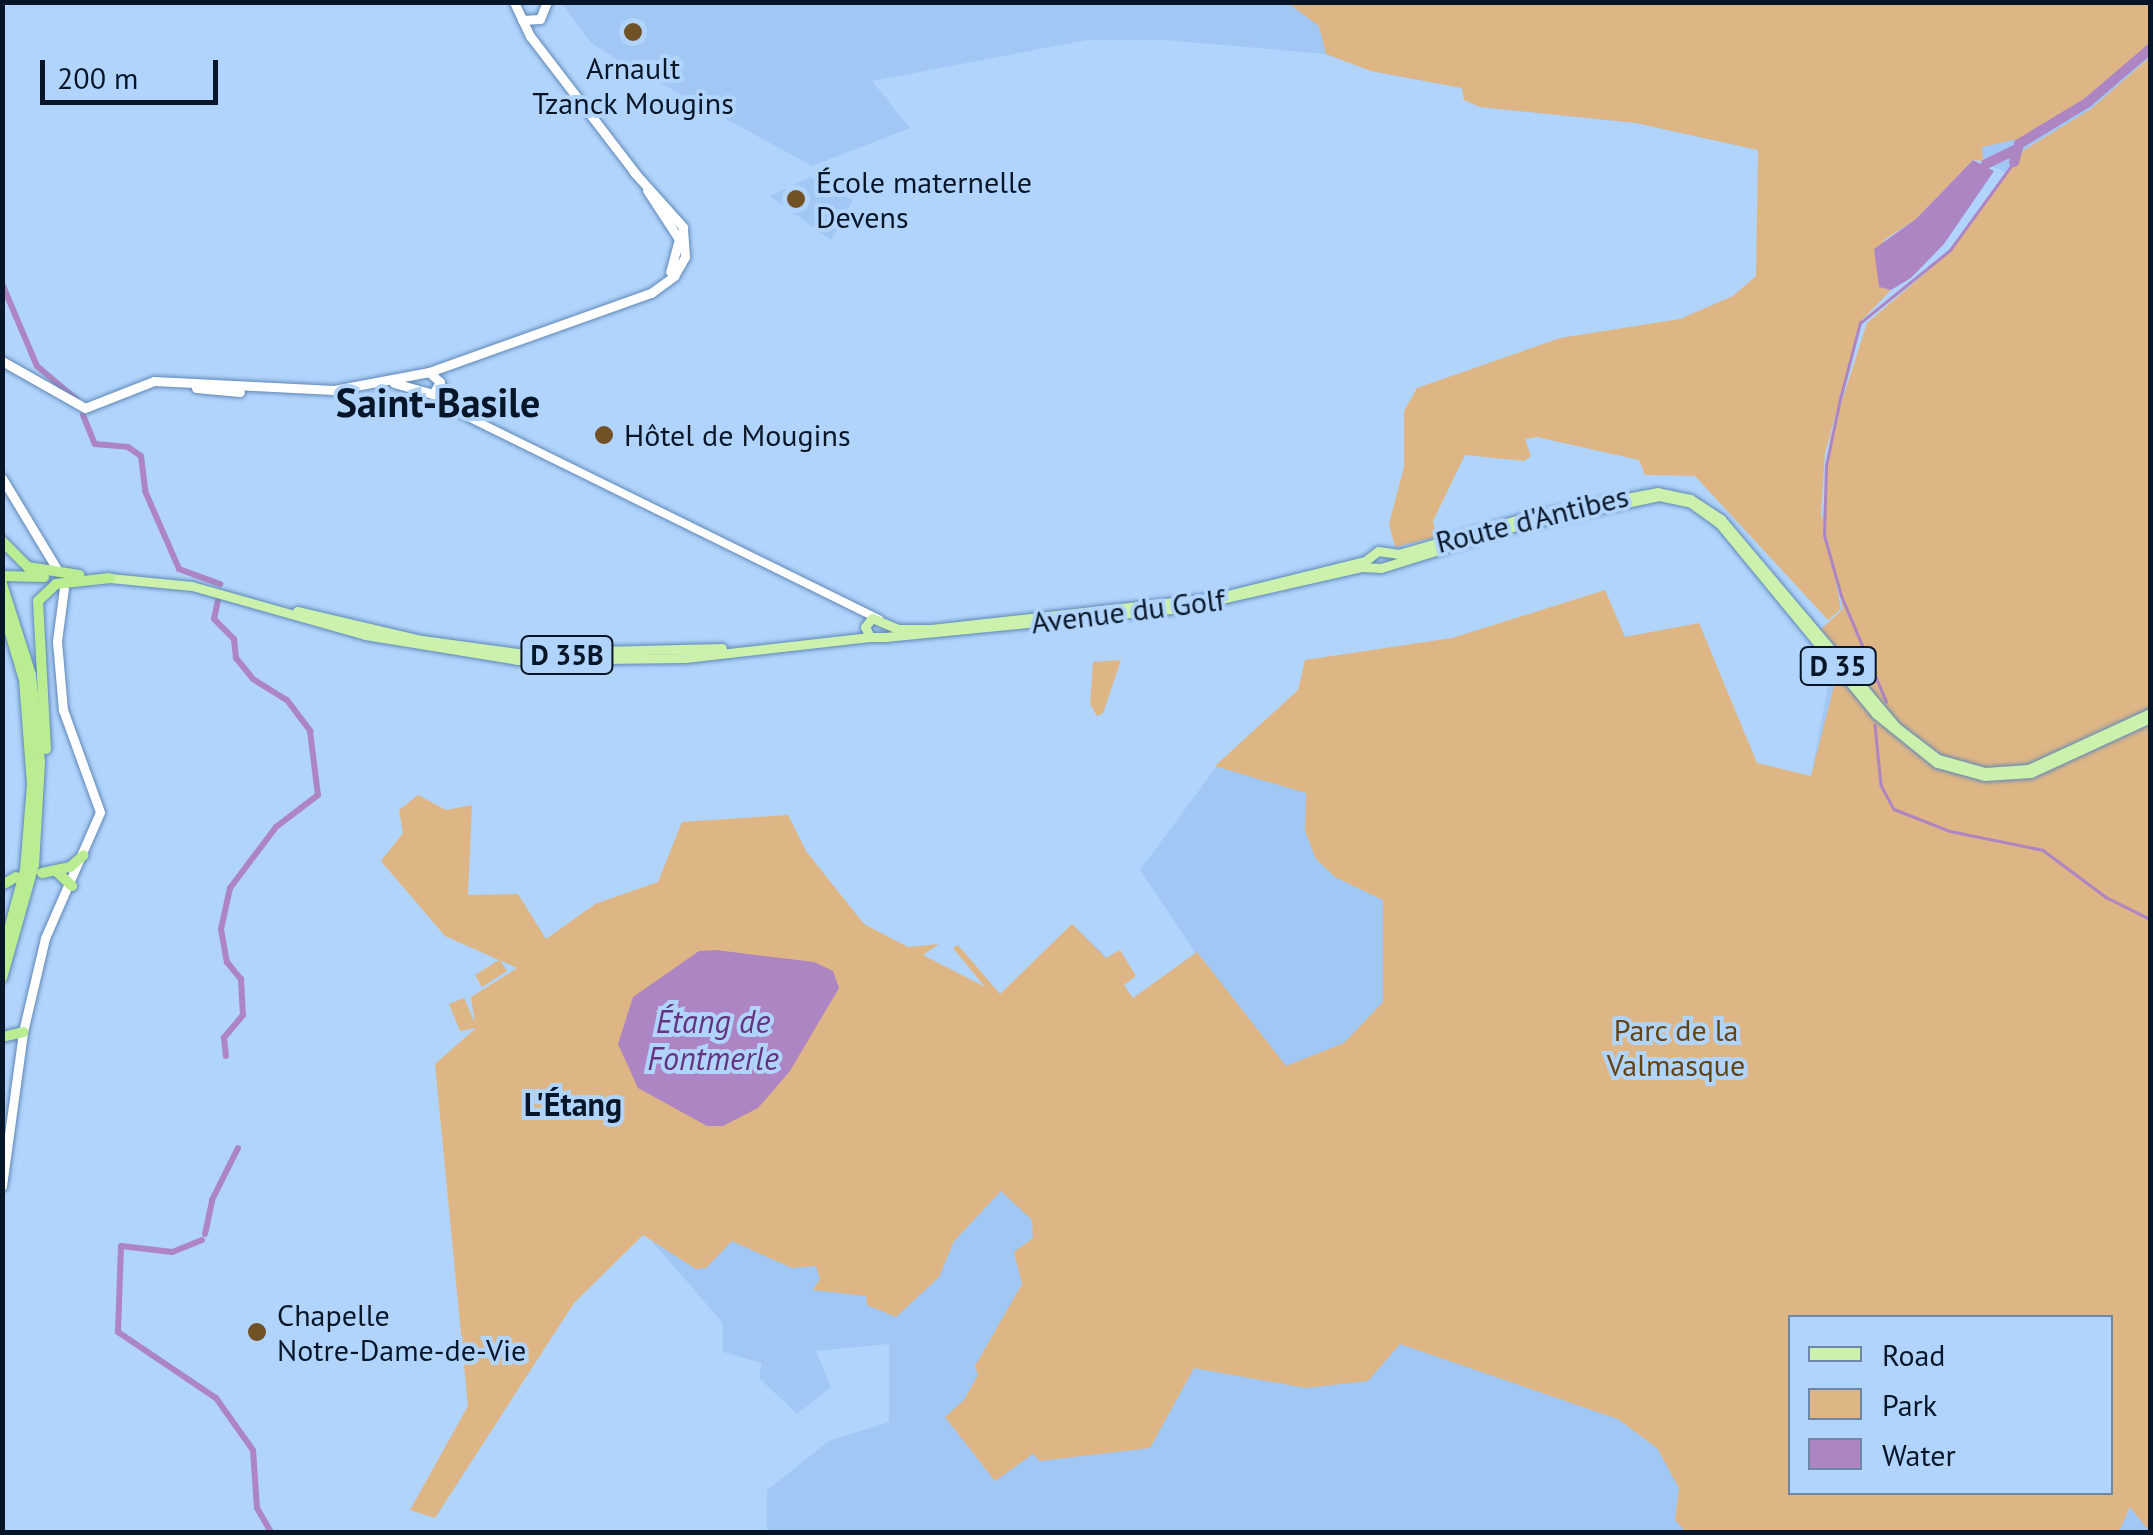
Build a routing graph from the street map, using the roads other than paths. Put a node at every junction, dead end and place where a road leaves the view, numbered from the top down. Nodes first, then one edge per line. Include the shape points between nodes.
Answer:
1 (547, 2) edge
2 (514, 3) edge
3 (522, 20) junction
4 (537, 21) junction
5 (540, 46) junction
6 (2, 362) edge
7 (448, 364) junction
8 (429, 372) junction
9 (414, 375) junction
10 (386, 381) junction
11 (440, 382) junction
12 (414, 388) junction
13 (434, 394) junction
14 (450, 399) junction
15 (2, 478) edge
16 (2, 540) edge
17 (1372, 562) junction
18 (56, 570) dead end
19 (2, 576) edge
20 (110, 578) junction
21 (4, 587) edge
22 (64, 588) dead end
23 (2, 606) edge
24 (856, 610) junction
25 (881, 621) junction
26 (972, 624) junction
27 (985, 628) junction
28 (869, 631) junction
29 (60, 635) junction
30 (2150, 716) edge
31 (39, 816) junction
32 (84, 855) junction
33 (56, 871) junction
34 (42, 873) dead end
35 (16, 877) dead end
36 (70, 883) junction
37 (2, 886) edge
38 (2, 955) edge
39 (2, 978) edge
40 (15, 1036) edge
41 (2, 1186) edge

1 - 4 main road
2 - 3 main road
3 - 4 main road
3 - 5 main road
4 - 5 main road
5 - 7 main road via 667,214 680,244 670,273 626,300
6 - 10 main road via 80,408 163,380 330,396
7 - 8 main road
7 - 11 main road
8 - 9 main road
8 - 11 main road
9 - 10 main road
9 - 12 main road
10 - 12 main road
11 - 13 main road
11 - 14 street, Avenue du Golf
12 - 13 main road
13 - 14 street, Avenue du Golf
14 - 24 street, Avenue du Golf via 462,414 518,444
15 - 18 main road
16 - 20 highway via 35,570
17 - 26 main road, Avenue du Golf via 1220,596
17 - 27 main road, Avenue du Golf via 1181,608
17 - 30 main road, Route d'Antibes / D 35 via 1648,492 1702,504 1738,536 1896,727 1956,766 1985,772 2028,768
19 - 20 highway
20 - 28 main road, D 35B via 192,586 460,654 566,662
20 - 31 highway via 56,584 35,608 46,706
21 - 31 highway via 34,694
22 - 29 main road
23 - 38 highway via 24,680 32,784 25,870
24 - 25 street, Avenue du Golf
24 - 28 street
25 - 26 main road, Avenue du Golf via 906,630
25 - 28 main road
25 - 28 main road
26 - 27 main road
27 - 28 main road, Avenue du Golf
29 - 32 main road via 66,725 100,804
29 - 36 main road via 70,723 105,807 99,837
31 - 39 highway via 30,888
32 - 33 highway
32 - 36 main road
33 - 34 highway
33 - 36 highway
35 - 37 highway
36 - 40 main road
40 - 41 main road

